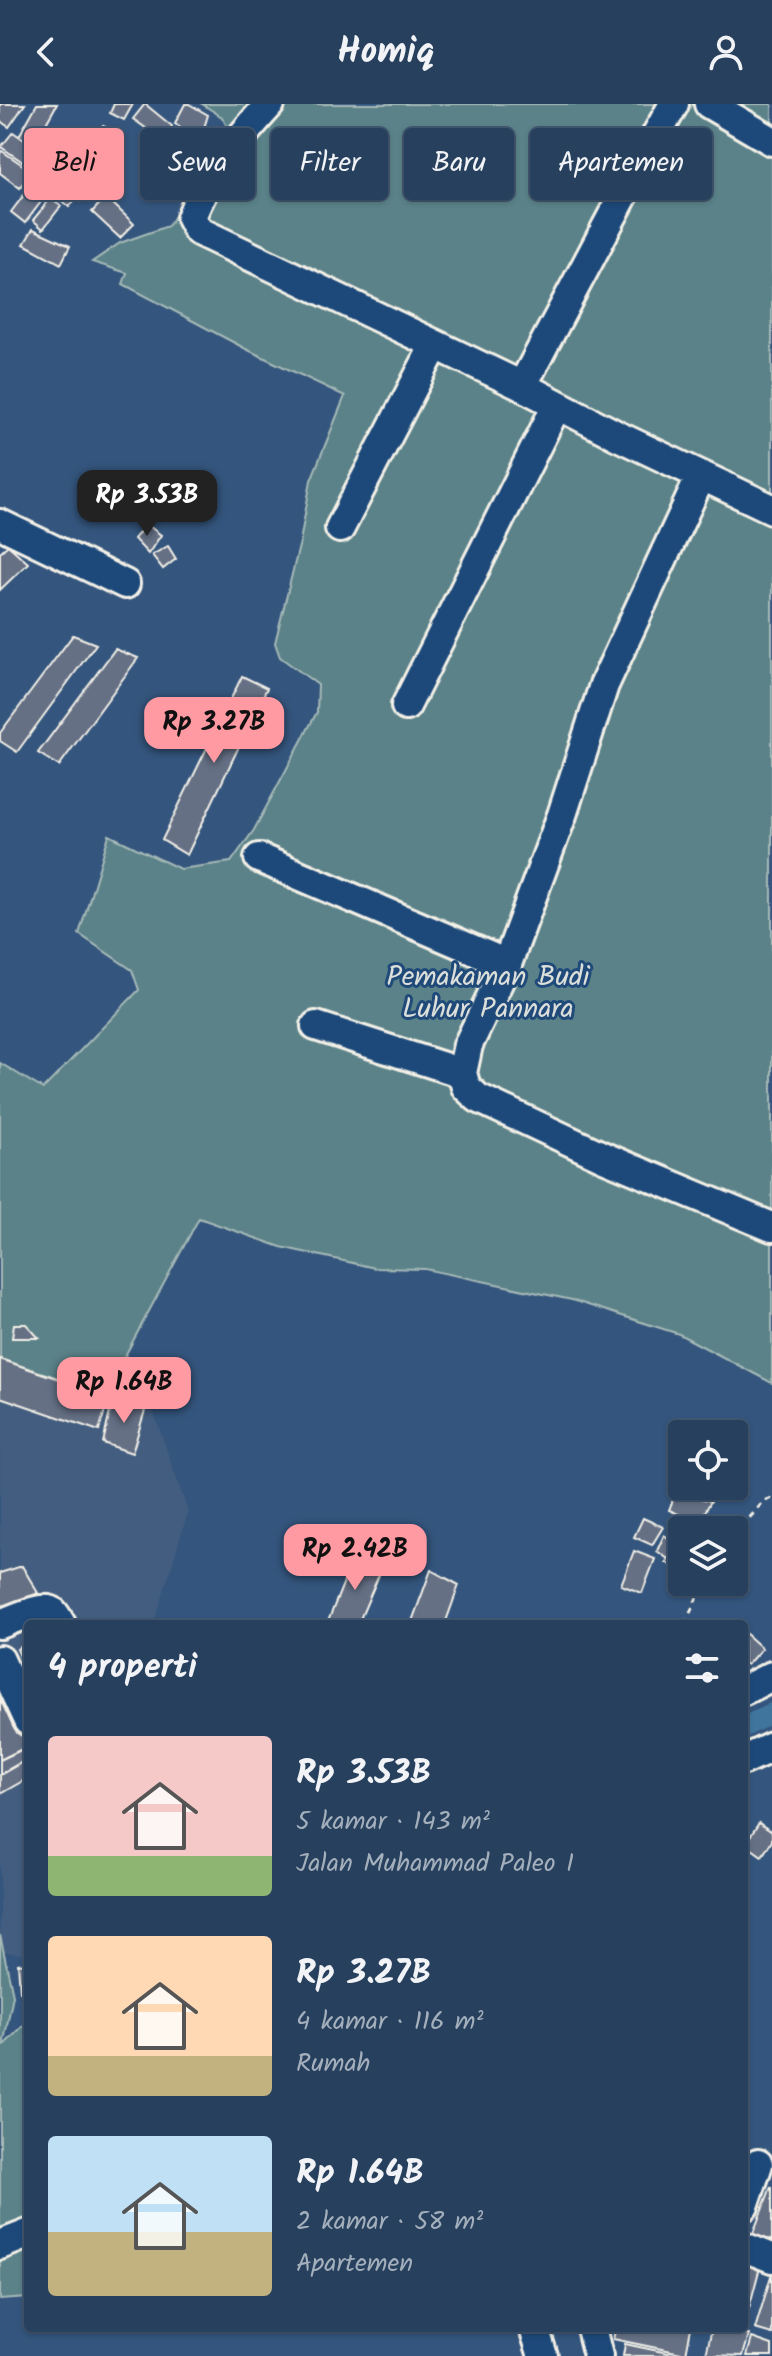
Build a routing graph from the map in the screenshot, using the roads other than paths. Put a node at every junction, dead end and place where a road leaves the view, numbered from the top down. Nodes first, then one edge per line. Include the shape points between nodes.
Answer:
1 (270, 104) edge
2 (674, 104) edge
3 (709, 104) edge
4 (772, 141) edge
5 (435, 345) junction
6 (522, 386) junction
7 (557, 405) junction
8 (701, 476) junction
9 (772, 509) edge
10 (0, 524) edge
11 (340, 528) dead end
12 (125, 584) dead end
13 (406, 706) dead end
14 (259, 858) dead end
15 (507, 964) junction
16 (316, 1026) dead end
17 (462, 1073) junction
18 (772, 1227) edge
19 (59, 1620) edge
20 (0, 1624) edge
21 (0, 1660) edge
22 (772, 1676) edge
23 (748, 1688) edge
24 (24, 1712) edge
25 (772, 1747) edge
26 (748, 1758) edge
27 (758, 2164) dead end
28 (748, 2194) edge
29 (24, 2236) edge
30 (0, 2245) edge
31 (748, 2249) edge
32 (772, 2258) edge
33 (535, 2332) edge
34 (592, 2332) edge
35 (543, 2356) edge
36 (598, 2356) edge

1 - 5 street via 231,149 195,206 191,218 198,231
2 - 6 street
3 - 4 street
5 - 6 street
5 - 11 street
6 - 7 street
7 - 8 street
7 - 13 street
8 - 9 street
8 - 15 street via 604,685
10 - 12 street
14 - 15 street
15 - 17 street via 468,1045
16 - 17 street
17 - 18 street via 466,1087 478,1098
19 - 20 street via 50,1609 41,1609
21 - 24 street
22 - 23 street
25 - 26 street
27 - 28 street
29 - 30 street
31 - 32 street
33 - 35 street
34 - 36 street

